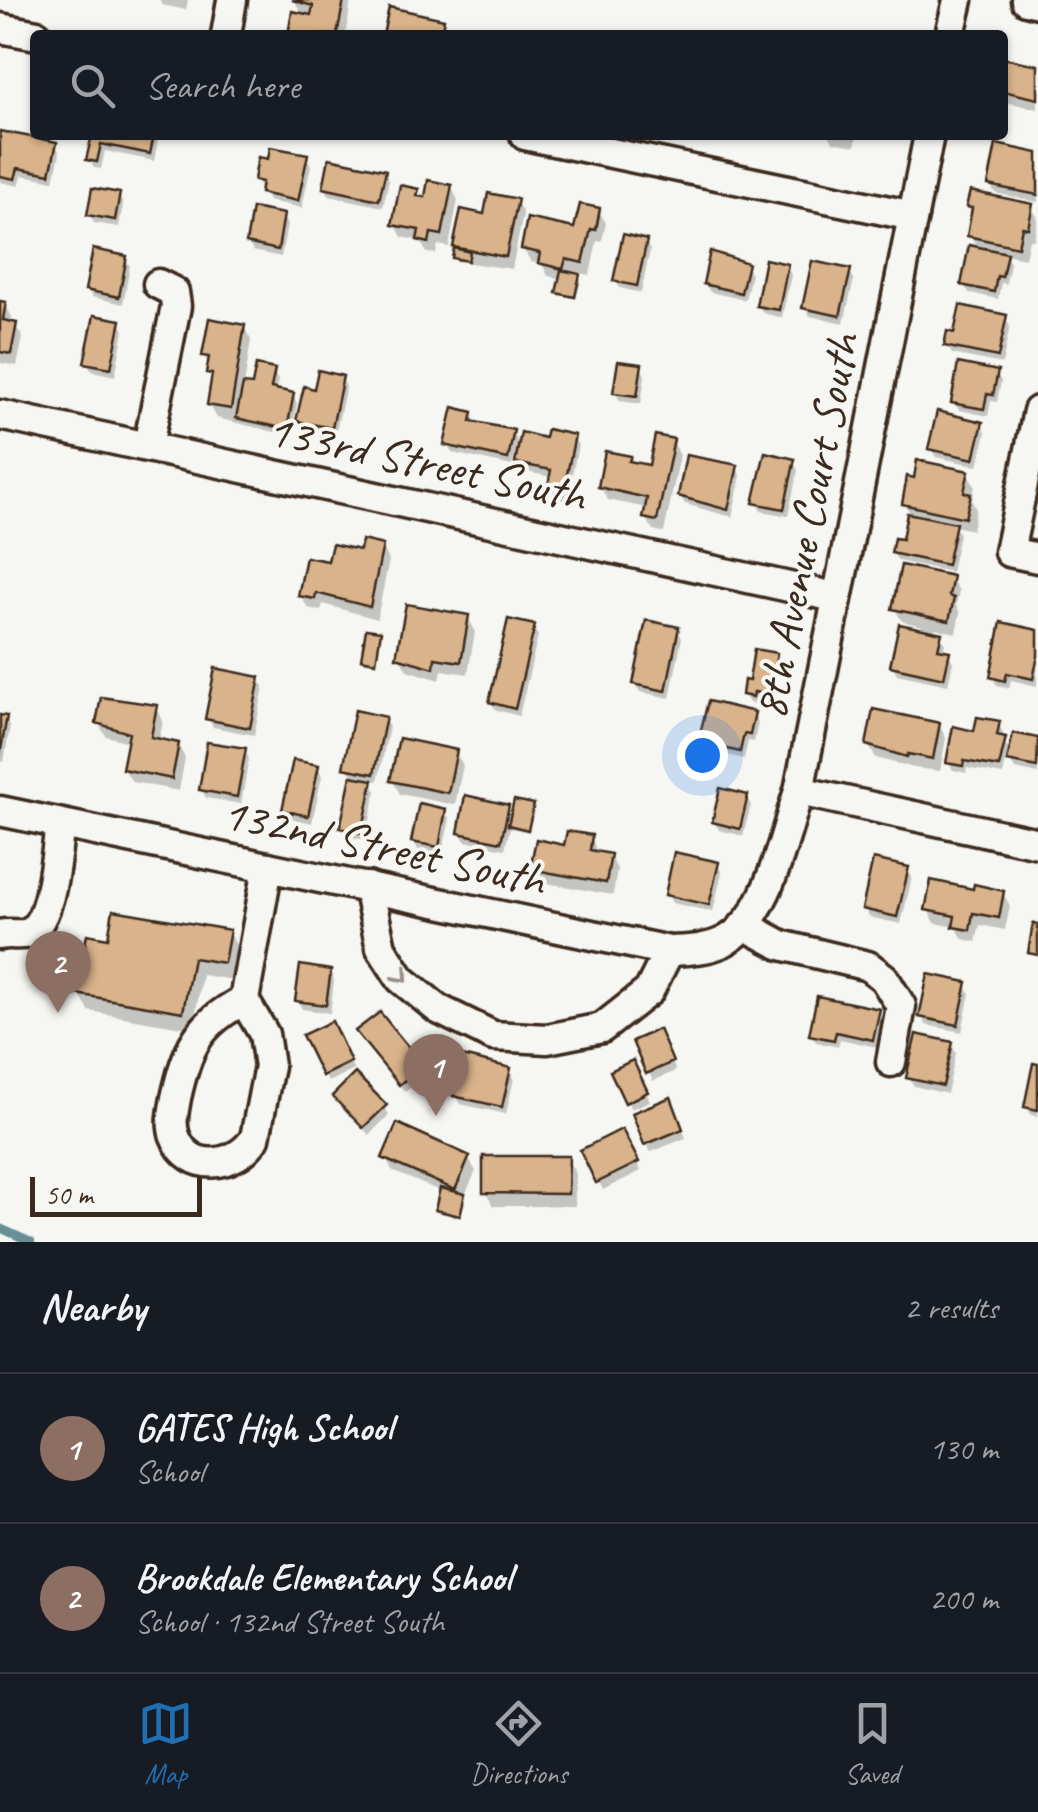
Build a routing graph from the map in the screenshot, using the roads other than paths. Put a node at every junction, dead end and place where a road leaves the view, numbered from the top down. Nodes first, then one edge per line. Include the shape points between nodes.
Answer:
1 (232, 0) edge
2 (958, 0) edge
3 (1026, 0) edge
4 (1038, 2) edge
5 (0, 28) edge
6 (227, 30) edge
7 (951, 30) edge
8 (30, 34) edge
9 (549, 140) edge
10 (929, 140) edge
11 (912, 216) junction
12 (158, 284) dead end
13 (1038, 411) edge
14 (0, 415) edge
15 (148, 446) junction
16 (1038, 558) edge
17 (835, 597) junction
18 (799, 790) junction
19 (0, 812) edge
20 (60, 824) junction
21 (1038, 843) edge
22 (268, 866) junction
23 (368, 887) junction
24 (744, 926) junction
25 (3, 929) edge
26 (669, 951) junction
27 (244, 1000) junction
28 (891, 1062) dead end

1 - 6 street
2 - 7 street
3 - 4 street
5 - 8 street
9 - 11 street
10 - 11 street, 8th Avenue Court South
11 - 17 street, 8th Avenue Court South
12 - 15 street via 174,292 176,306
13 - 16 street via 1009,552
14 - 15 street, 133rd Street South
15 - 17 street, 133rd Street South
17 - 18 street, 8th Avenue Court South
18 - 21 street
18 - 24 street, 8th Avenue Court South via 764,893
19 - 20 street, 132nd Street South
20 - 22 street, 132nd Street South
20 - 25 street via 46,911 24,934
22 - 23 street, 132nd Street South
22 - 27 street
23 - 26 street, 132nd Street South
23 -> 26 street via 381,948 401,980 493,1036 547,1039 602,1028 649,991
24 - 26 street, 132nd Street South via 722,943
24 - 28 street via 781,945 868,966 884,978 901,1006
27 - 27 street via 201,1031 184,1060 174,1132 186,1152 206,1162 229,1162 255,1138 270,1066 264,1034

